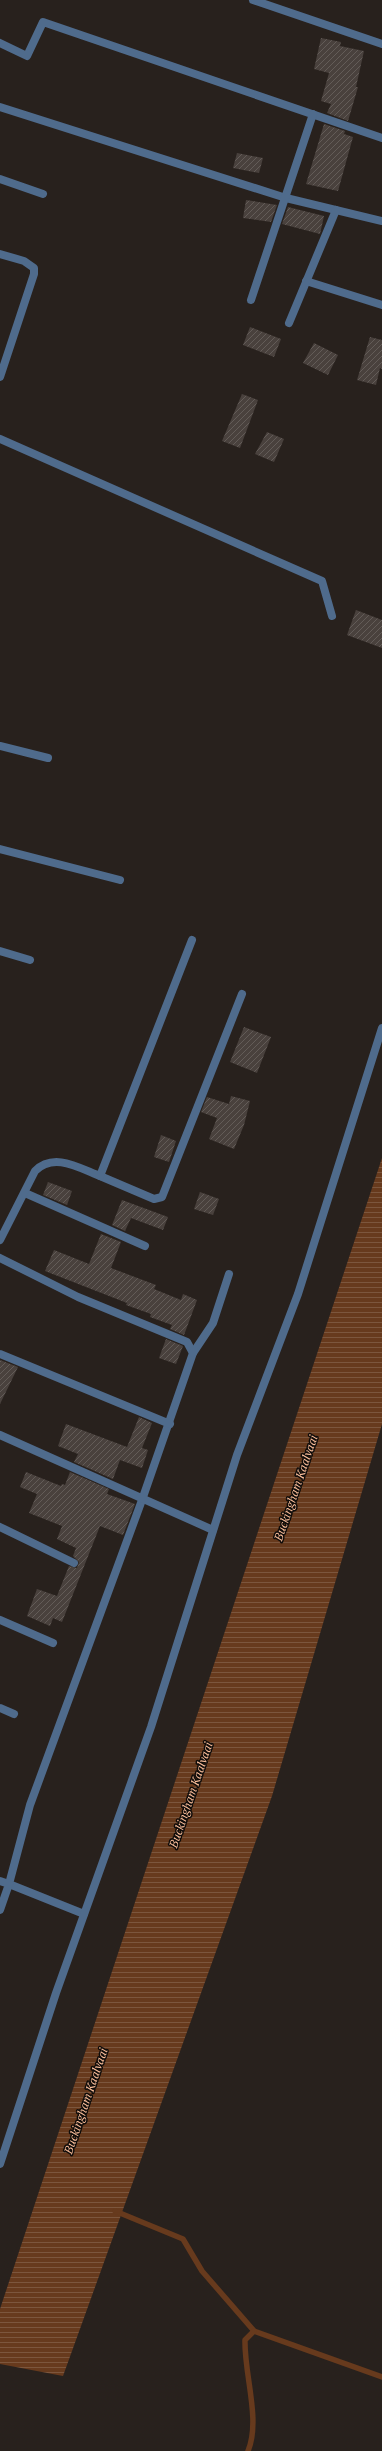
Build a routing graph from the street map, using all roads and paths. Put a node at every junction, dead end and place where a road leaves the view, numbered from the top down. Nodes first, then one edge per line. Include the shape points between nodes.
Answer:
1 (253, 0) edge
2 (0, 43) edge
3 (382, 44) edge
4 (0, 108) edge
5 (313, 114) junction
6 (382, 138) edge
7 (0, 179) edge
8 (43, 194) dead end
9 (286, 198) junction
10 (336, 210) junction
11 (382, 221) edge
12 (0, 254) edge
13 (306, 281) junction
14 (250, 300) dead end
15 (382, 305) edge
16 (288, 323) dead end
17 (0, 377) edge
18 (0, 439) edge
19 (332, 616) dead end
20 (0, 746) edge
21 (48, 758) dead end
22 (0, 849) edge
23 (120, 880) dead end
24 (192, 940) dead end
25 (0, 951) edge
26 (30, 960) dead end
27 (242, 994) dead end
28 (382, 1028) edge
29 (100, 1176) junction
30 (25, 1193) junction
31 (0, 1240) edge
32 (145, 1246) dead end
33 (0, 1258) edge
34 (229, 1274) dead end
35 (193, 1353) junction
36 (0, 1354) edge
37 (170, 1424) junction
38 (0, 1435) edge
39 (142, 1500) junction
40 (0, 1528) edge
41 (212, 1530) junction
42 (74, 1563) dead end
43 (0, 1620) edge
44 (53, 1643) dead end
45 (0, 1708) edge
46 (14, 1714) dead end
47 (0, 1881) edge
48 (9, 1884) junction
49 (0, 1910) edge
50 (84, 1914) junction
51 (0, 2164) edge

1 - 3 street
2 - 5 street via 27,56 44,22
4 - 9 street
5 - 6 street
5 - 9 street
7 - 8 street
9 - 10 street
9 - 14 street
10 - 11 street
10 - 13 street
12 - 17 street via 30,264 34,268
13 - 15 street
13 - 16 street
18 - 19 street via 322,581
20 - 21 street
22 - 23 street
24 - 29 street
25 - 26 street
27 - 29 street via 162,1198 154,1199
28 - 41 street via 298,1294 237,1455
29 - 30 street via 67,1163 49,1162 35,1171
30 - 31 street
30 - 32 street
33 - 35 street via 84,1300 187,1342
34 - 35 street via 213,1323
35 - 37 street
36 - 37 street
37 - 39 street
38 - 39 street
39 - 41 street
39 - 48 street via 30,1805
40 - 42 street
41 - 50 street via 151,1727
43 - 44 street
45 - 46 street
47 - 48 street
48 - 49 street
48 - 50 street
50 - 51 street

